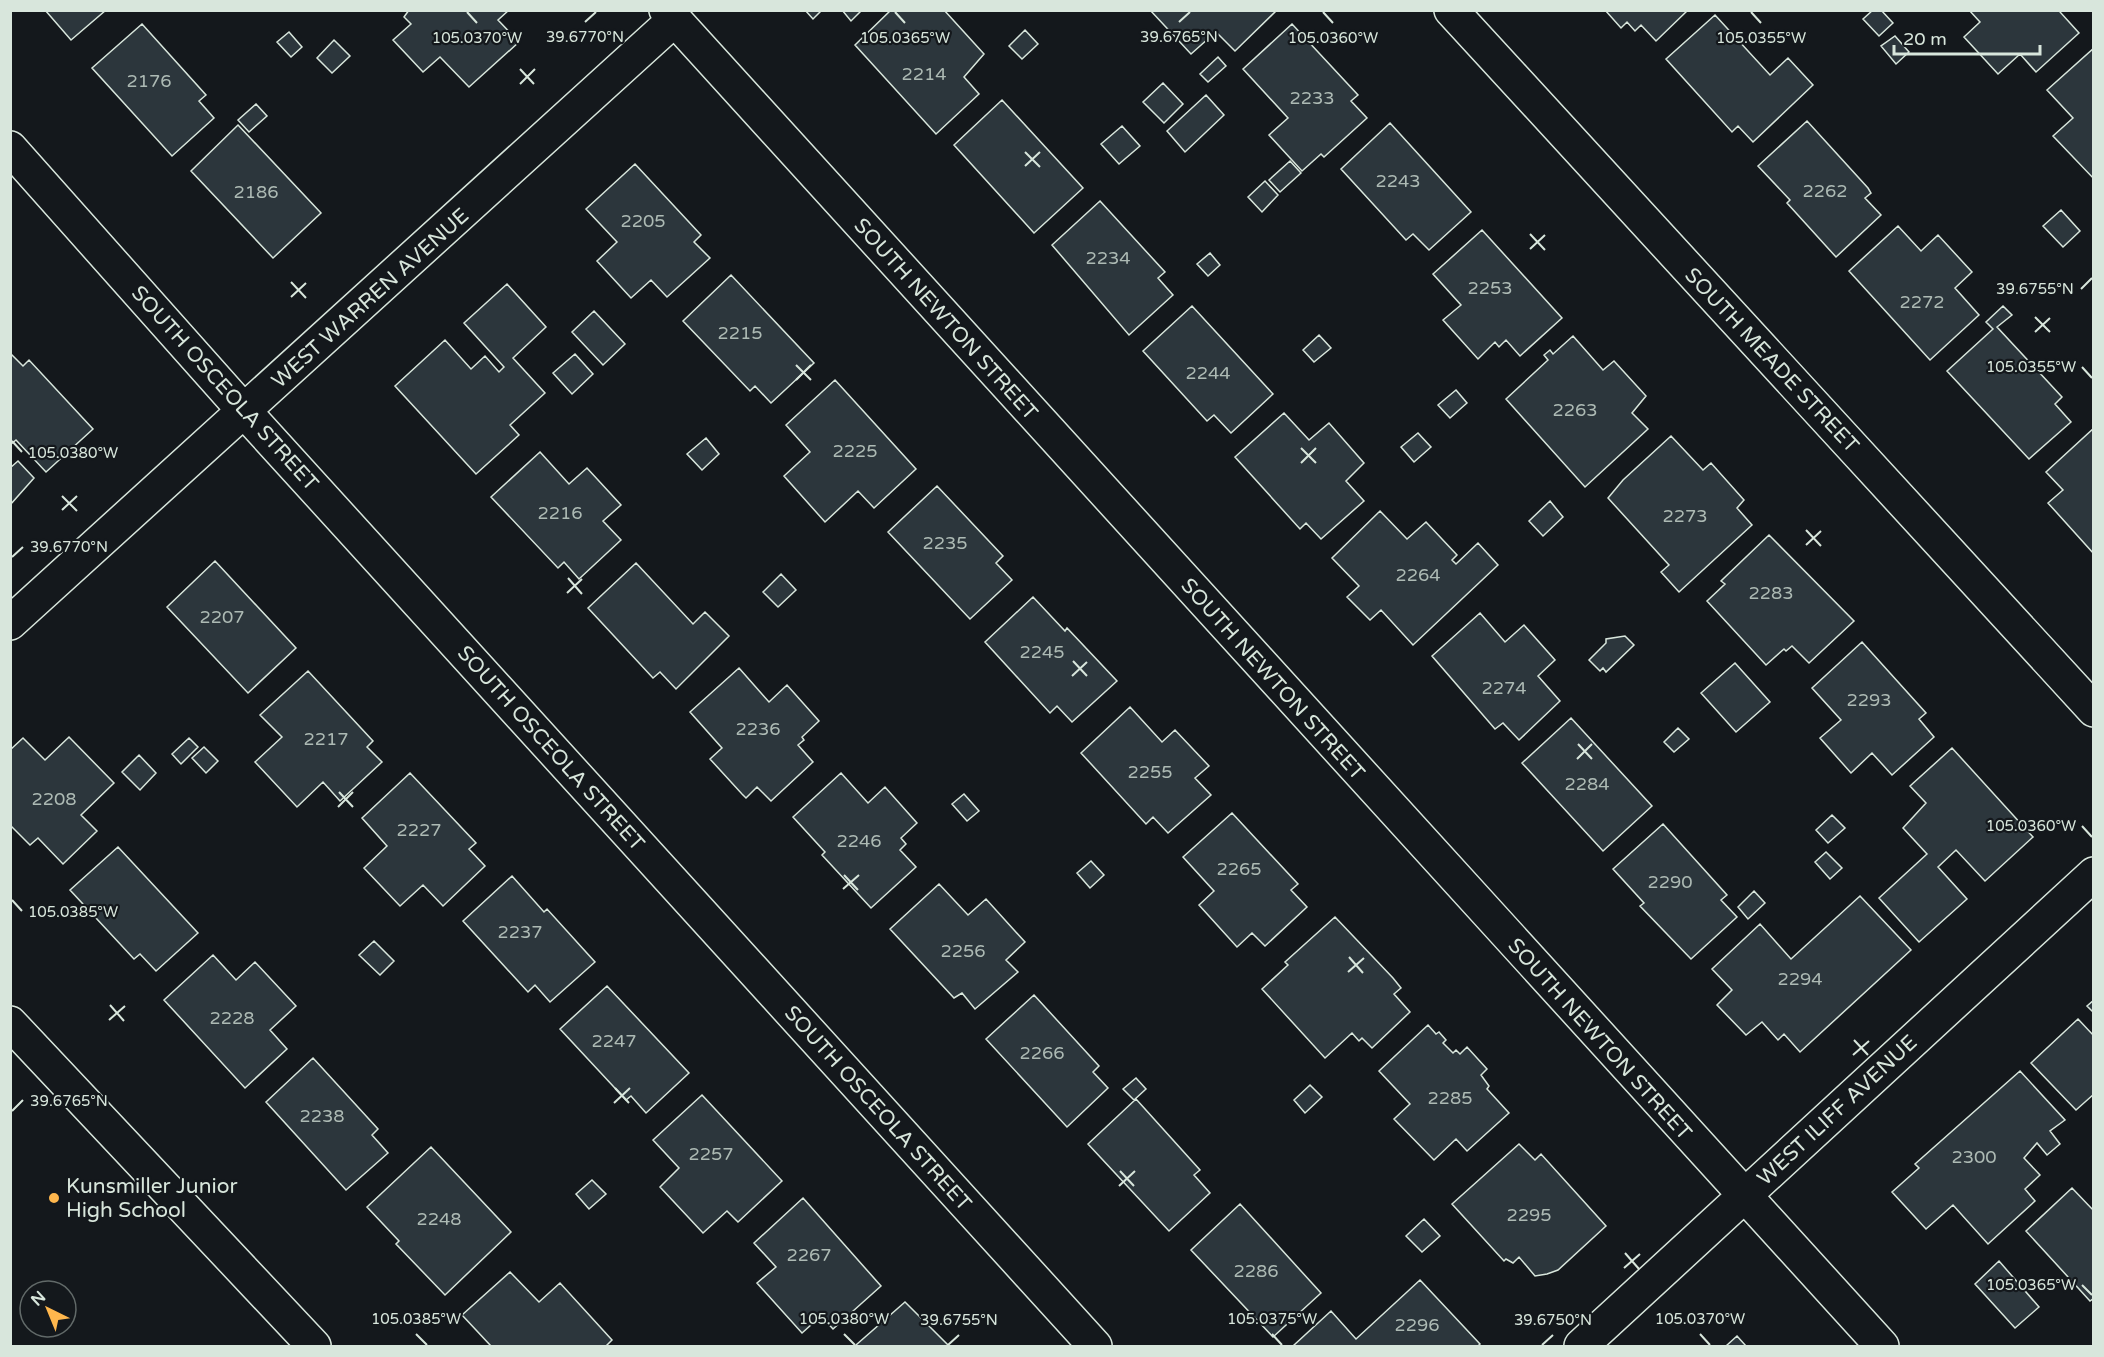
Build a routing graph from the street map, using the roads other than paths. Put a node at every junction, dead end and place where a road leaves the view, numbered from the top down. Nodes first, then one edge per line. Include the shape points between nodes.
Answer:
1 (1450, 10) edge
2 (670, 15) edge
3 (10, 148) edge
4 (245, 412) junction
5 (10, 623) edge
6 (2094, 710) edge
7 (2094, 874) edge
8 (10, 1023) edge
9 (1743, 1197) junction
10 (314, 1347) edge
11 (1095, 1347) edge
12 (1581, 1347) edge
13 (1882, 1347) edge

1 - 6 street, SOUTH MEADE STREET
2 - 4 street, WEST WARREN AVENUE
2 - 9 street, SOUTH NEWTON STREET
3 - 4 street, SOUTH OSCEOLA STREET
4 - 5 street, WEST WARREN AVENUE
4 - 11 street, SOUTH OSCEOLA STREET
7 - 9 street, WEST ILIFF AVENUE
8 - 10 street
9 - 12 street, WEST ILIFF AVENUE
9 - 13 street, SOUTH NEWTON STREET

